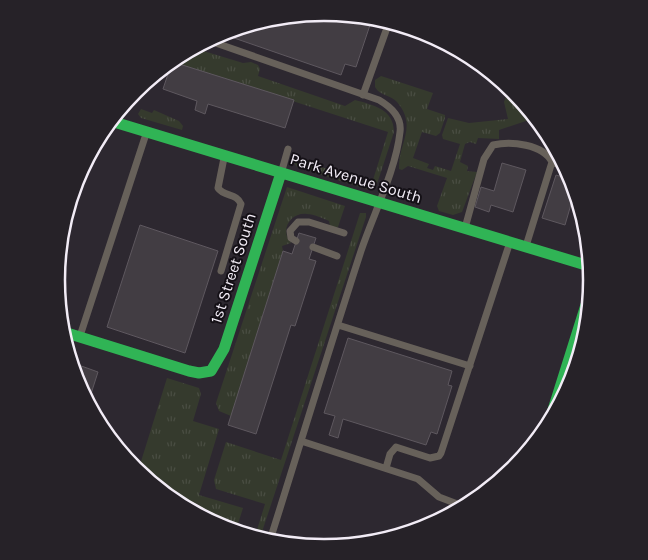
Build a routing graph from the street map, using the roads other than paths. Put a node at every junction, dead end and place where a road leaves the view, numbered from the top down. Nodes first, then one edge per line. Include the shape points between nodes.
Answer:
1 (387, 29) edge
2 (219, 44) edge
3 (363, 95) junction
4 (118, 123) edge
5 (146, 132) junction
6 (288, 149) dead end
7 (225, 155) junction
8 (552, 162) joint
9 (281, 172) junction
10 (380, 202) junction
11 (465, 228) junction
12 (344, 234) dead end
13 (296, 241) dead end
14 (510, 242) junction
15 (313, 247) dead end
16 (526, 247) junction
17 (337, 256) dead end
18 (582, 264) edge
19 (222, 271) dead end
20 (338, 325) junction
21 (71, 334) edge
22 (577, 335) edge
23 (80, 337) junction
24 (470, 366) junction
25 (562, 380) edge
26 (301, 441) junction
27 (386, 468) junction
28 (455, 503) edge
29 (272, 534) edge

1 - 3 lane
2 - 3 lane
3 - 10 lane via 391,108 400,126
4 - 5 main road, Park Avenue South
5 - 7 main road, Park Avenue South
5 - 23 lane
6 - 9 lane
7 - 9 main road, Park Avenue South
7 - 19 lane via 218,188 236,197 241,204
8 - 11 lane via 549,155 534,148 512,143 493,145 484,159
8 - 16 lane
9 - 10 main road, Park Avenue South
9 - 23 main road, 1st Street South via 224,349 211,371 190,371
10 - 11 main road, Park Avenue South
10 - 20 lane
11 - 14 main road, Park Avenue South
12 - 13 lane via 304,221 291,228 291,238
14 - 16 main road, Park Avenue South
14 - 24 lane
15 - 17 lane
16 - 18 main road, Park Avenue South
20 - 24 lane
20 - 26 lane
21 - 23 main road
22 - 25 main road
24 - 27 lane via 439,456 430,458 396,448 390,454
26 - 27 lane
26 - 29 lane
27 - 28 lane via 418,479 439,497

